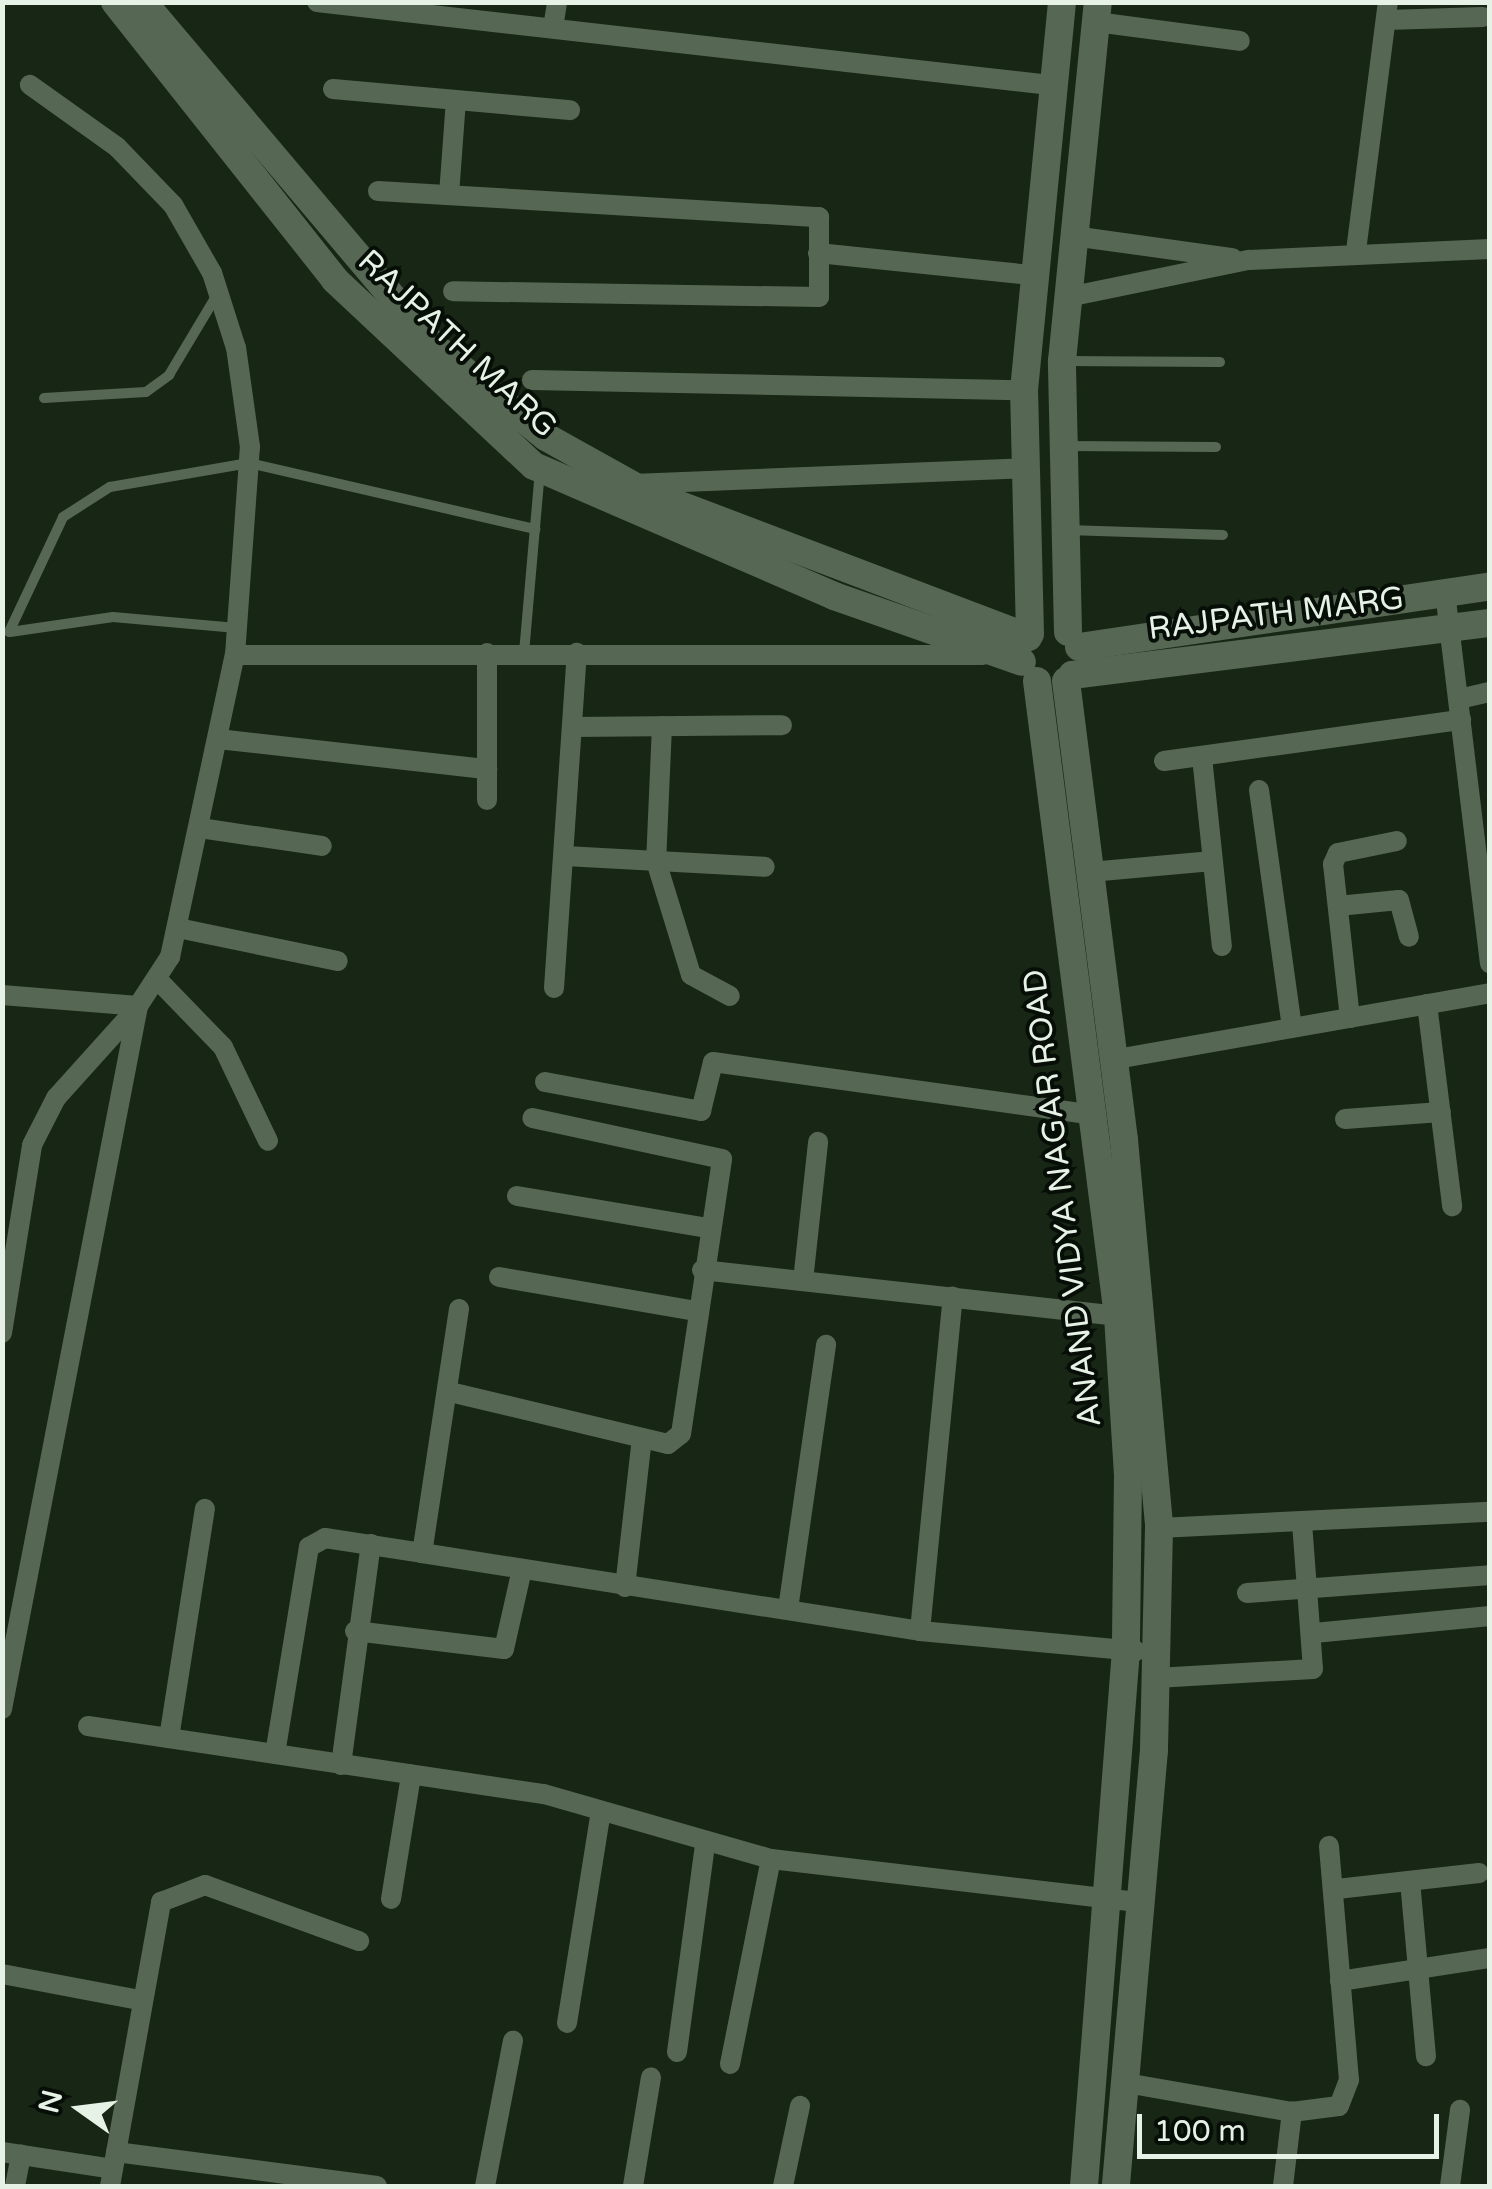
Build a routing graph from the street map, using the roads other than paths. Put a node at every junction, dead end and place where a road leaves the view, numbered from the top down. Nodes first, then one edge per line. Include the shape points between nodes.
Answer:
1 (115, 2) edge
2 (143, 2) edge
3 (317, 2) edge
4 (557, 2) edge
5 (1062, 2) edge
6 (1387, 11) edge
7 (1097, 12) edge
8 (1483, 17) dead end
9 (553, 28) junction
10 (1240, 41) dead end
11 (30, 85) dead end
12 (1050, 85) junction
13 (333, 90) dead end
14 (456, 100) junction
15 (570, 110) dead end
16 (378, 191) dead end
17 (449, 196) junction
18 (1073, 236) junction
19 (1490, 250) edge
20 (1356, 251) junction
21 (818, 252) junction
22 (1249, 260) junction
23 (1031, 275) junction
24 (218, 292) junction
25 (453, 292) dead end
26 (1068, 297) junction
27 (1062, 361) junction
28 (1220, 362) dead end
29 (532, 380) dead end
30 (1024, 390) junction
31 (44, 398) dead end
32 (1060, 446) junction
33 (1216, 447) dead end
34 (249, 462) junction
35 (1024, 468) junction
36 (540, 470) junction
37 (630, 484) junction
38 (536, 529) junction
39 (1061, 530) junction
40 (1223, 535) dead end
41 (1490, 586) edge
42 (1445, 592) junction
43 (1490, 623) edge
44 (1450, 627) junction
45 (237, 628) junction
46 (6, 633) edge
47 (1073, 640) junction
48 (487, 653) junction
49 (524, 653) junction
50 (577, 653) junction
51 (1024, 654) junction
52 (235, 656) junction
53 (1069, 678) junction
54 (1490, 692) edge
55 (1460, 710) junction
56 (782, 725) dead end
57 (662, 726) junction
58 (572, 728) junction
59 (218, 740) junction
60 (1202, 757) junction
61 (1164, 761) dead end
62 (487, 769) junction
63 (1259, 790) dead end
64 (487, 800) dead end
65 (200, 828) junction
66 (1397, 841) dead end
67 (322, 846) dead end
68 (565, 856) junction
69 (656, 861) junction
70 (1213, 861) junction
71 (765, 867) dead end
72 (1090, 872) junction
73 (1484, 872) edge
74 (1338, 906) junction
75 (178, 928) junction
76 (1409, 937) dead end
77 (1222, 946) dead end
78 (338, 961) dead end
79 (1490, 963) edge
80 (158, 980) junction
81 (554, 988) dead end
82 (1490, 993) edge
83 (2, 995) edge
84 (730, 996) dead end
85 (1427, 1004) junction
86 (138, 1006) junction
87 (1350, 1018) junction
88 (1292, 1028) junction
89 (1110, 1060) junction
90 (544, 1082) dead end
91 (1440, 1112) junction
92 (1090, 1114) junction
93 (532, 1118) dead end
94 (1346, 1120) dead end
95 (268, 1141) dead end
96 (818, 1142) dead end
97 (517, 1196) dead end
98 (1452, 1206) dead end
99 (708, 1228) junction
100 (702, 1270) junction
101 (498, 1277) dead end
102 (802, 1280) junction
103 (953, 1297) junction
104 (459, 1309) dead end
105 (695, 1311) junction
106 (1118, 1316) junction
107 (2, 1333) edge
108 (826, 1345) dead end
109 (450, 1392) junction
110 (642, 1438) junction
111 (205, 1508) dead end
112 (1490, 1512) edge
113 (1302, 1521) junction
114 (1159, 1528) junction
115 (370, 1544) junction
116 (422, 1553) junction
117 (522, 1570) junction
118 (1490, 1575) edge
119 (625, 1587) junction
120 (1306, 1588) junction
121 (1247, 1592) dead end
122 (788, 1609) junction
123 (1490, 1616) edge
124 (354, 1631) junction
125 (920, 1631) junction
126 (1314, 1633) junction
127 (1126, 1650) junction
128 (1157, 1665) junction
129 (2, 1708) edge
130 (88, 1726) dead end
131 (168, 1738) junction
132 (276, 1754) junction
133 (341, 1765) junction
134 (410, 1775) junction
135 (600, 1816) junction
136 (705, 1844) junction
137 (1330, 1846) dead end
138 (772, 1859) junction
139 (1479, 1873) dead end
140 (1410, 1881) junction
141 (1337, 1890) junction
142 (1105, 1898) junction
143 (391, 1899) dead end
144 (1139, 1902) junction
145 (359, 1941) dead end
146 (1488, 1958) edge
147 (1418, 1969) junction
148 (2, 1974) edge
149 (1340, 1981) junction
150 (139, 2000) junction
151 (567, 2023) dead end
152 (513, 2041) dead end
153 (678, 2052) dead end
154 (1426, 2056) dead end
155 (730, 2064) dead end
156 (652, 2076) dead end
157 (1126, 2083) junction
158 (800, 2106) dead end
159 (1460, 2110) dead end
160 (1292, 2112) junction
161 (12, 2154) edge
162 (113, 2169) edge
163 (16, 2186) edge
164 (377, 2186) edge
165 (485, 2186) edge
166 (633, 2186) edge
167 (783, 2186) edge
168 (1084, 2186) edge
169 (1116, 2186) edge
170 (1283, 2186) edge
171 (1450, 2186) edge

1 - 36 main road, RAJPATH MARG via 335,280
2 - 37 main road, RAJPATH MARG via 434,346 546,436
3 - 9 street
4 - 9 street
5 - 12 main road, ANAND VIDYA NAGAR ROAD
6 - 8 street
6 - 20 street
7 - 10 street
7 - 18 main road
9 - 12 street
11 - 24 street via 117,147 174,205
12 - 23 main road, ANAND VIDYA NAGAR ROAD
13 - 14 street
14 - 15 street
14 - 17 street
16 - 17 street
17 - 21 street via 819,217
18 - 22 street
18 - 26 main road
19 - 20 street
20 - 22 street
21 - 23 street
21 - 25 street via 818,296
22 - 26 street
23 - 30 main road, ANAND VIDYA NAGAR ROAD
24 - 31 lane via 168,375 146,392
24 - 34 street via 236,348
26 - 27 main road
27 - 28 lane
27 - 32 main road
29 - 30 street
30 - 35 main road, ANAND VIDYA NAGAR ROAD
32 - 33 lane
32 - 39 main road
34 - 38 lane
34 - 45 street
34 - 46 lane via 110,487 80,504 63,517
35 - 37 street
35 - 51 main road, ANAND VIDYA NAGAR ROAD
36 - 38 lane
36 - 51 main road, RAJPATH MARG via 834,596
37 - 51 main road, RAJPATH MARG
38 - 49 lane
39 - 40 lane
39 - 47 main road
41 - 42 main road, RAJPATH MARG
42 - 44 street
42 - 47 main road, RAJPATH MARG
43 - 44 main road, RAJPATH MARG
44 - 53 main road, RAJPATH MARG
44 - 55 street
45 - 46 lane via 114,617
45 - 52 street
47 - 51 main road, RAJPATH MARG via 1047,626
47 - 53 main road
48 - 49 street
48 - 52 street
48 - 62 street
49 - 50 street
50 - 51 street
50 - 58 street
51 - 53 main road, RAJPATH MARG
51 - 92 main road, ANAND VIDYA NAGAR ROAD
52 - 59 street
53 - 72 main road, ANAND VIDYA NAGAR ROAD
54 - 55 street
55 - 60 street
55 - 73 street
56 - 57 street
57 - 58 street
57 - 69 street
58 - 68 street
59 - 62 street
59 - 65 street
60 - 61 street
60 - 70 street
62 - 64 street
63 - 88 street
65 - 67 street
65 - 75 street
66 - 74 street via 1338,853
68 - 69 street
68 - 81 street
69 - 71 street
69 - 84 street via 691,975
70 - 72 street
70 - 77 street
72 - 89 main road, ANAND VIDYA NAGAR ROAD
73 - 79 street
74 - 76 street via 1398,900
74 - 87 street
75 - 78 street
75 - 80 street
80 - 86 street
80 - 95 street via 224,1047
82 - 85 street
83 - 86 street
85 - 87 street
85 - 91 street
86 - 107 street via 56,1098 32,1144
86 - 129 street
87 - 88 street
88 - 89 street
89 - 114 main road, ANAND VIDYA NAGAR ROAD
90 - 92 street via 700,1111 713,1062
91 - 94 street
91 - 98 street
92 - 106 main road, ANAND VIDYA NAGAR ROAD
93 - 99 street via 722,1159
96 - 102 street
97 - 99 street
99 - 100 street
100 - 102 street
100 - 105 street
101 - 105 street
102 - 103 street
103 - 106 street
103 - 125 street
104 - 109 street
105 - 110 street via 682,1434 668,1444
106 - 127 main road, ANAND VIDYA NAGAR ROAD
108 - 122 street
109 - 110 street
109 - 116 street
110 - 119 street
111 - 131 street
112 - 113 street
113 - 114 street
113 - 120 street
114 - 128 main road, ANAND VIDYA NAGAR ROAD
115 - 116 street
115 - 124 street
115 - 132 street via 325,1538 309,1547
116 - 117 street
117 - 119 street
117 - 124 street via 504,1648
118 - 120 street
119 - 122 street
120 - 121 street
120 - 126 street
122 - 125 street
123 - 126 street
124 - 133 street
125 - 127 street
126 - 128 street via 1318,1663 1306,1672
127 - 128 street
127 - 142 main road, ANAND VIDYA NAGAR ROAD
128 - 144 main road, ANAND VIDYA NAGAR ROAD
130 - 131 street
131 - 132 street
132 - 133 street
133 - 134 street
134 - 135 street via 544,1794
134 - 143 street
135 - 136 street
135 - 151 street
136 - 138 street
136 - 153 street
137 - 141 street
138 - 142 street
138 - 155 street
139 - 140 street
140 - 141 street
140 - 147 street
141 - 149 street
142 - 144 street
142 - 168 main road, ANAND VIDYA NAGAR ROAD
144 - 157 main road, ANAND VIDYA NAGAR ROAD
145 - 150 street via 226,1890 188,1886 161,1902
146 - 147 street
147 - 149 street
147 - 154 street
148 - 150 street
149 - 160 street via 1345,2094 1324,2114
150 - 162 street
152 - 165 street
156 - 166 street
157 - 160 street
157 - 169 main road, ANAND VIDYA NAGAR ROAD
158 - 167 street
159 - 171 street
160 - 170 street
161 - 162 street
161 - 163 street
162 - 164 street

